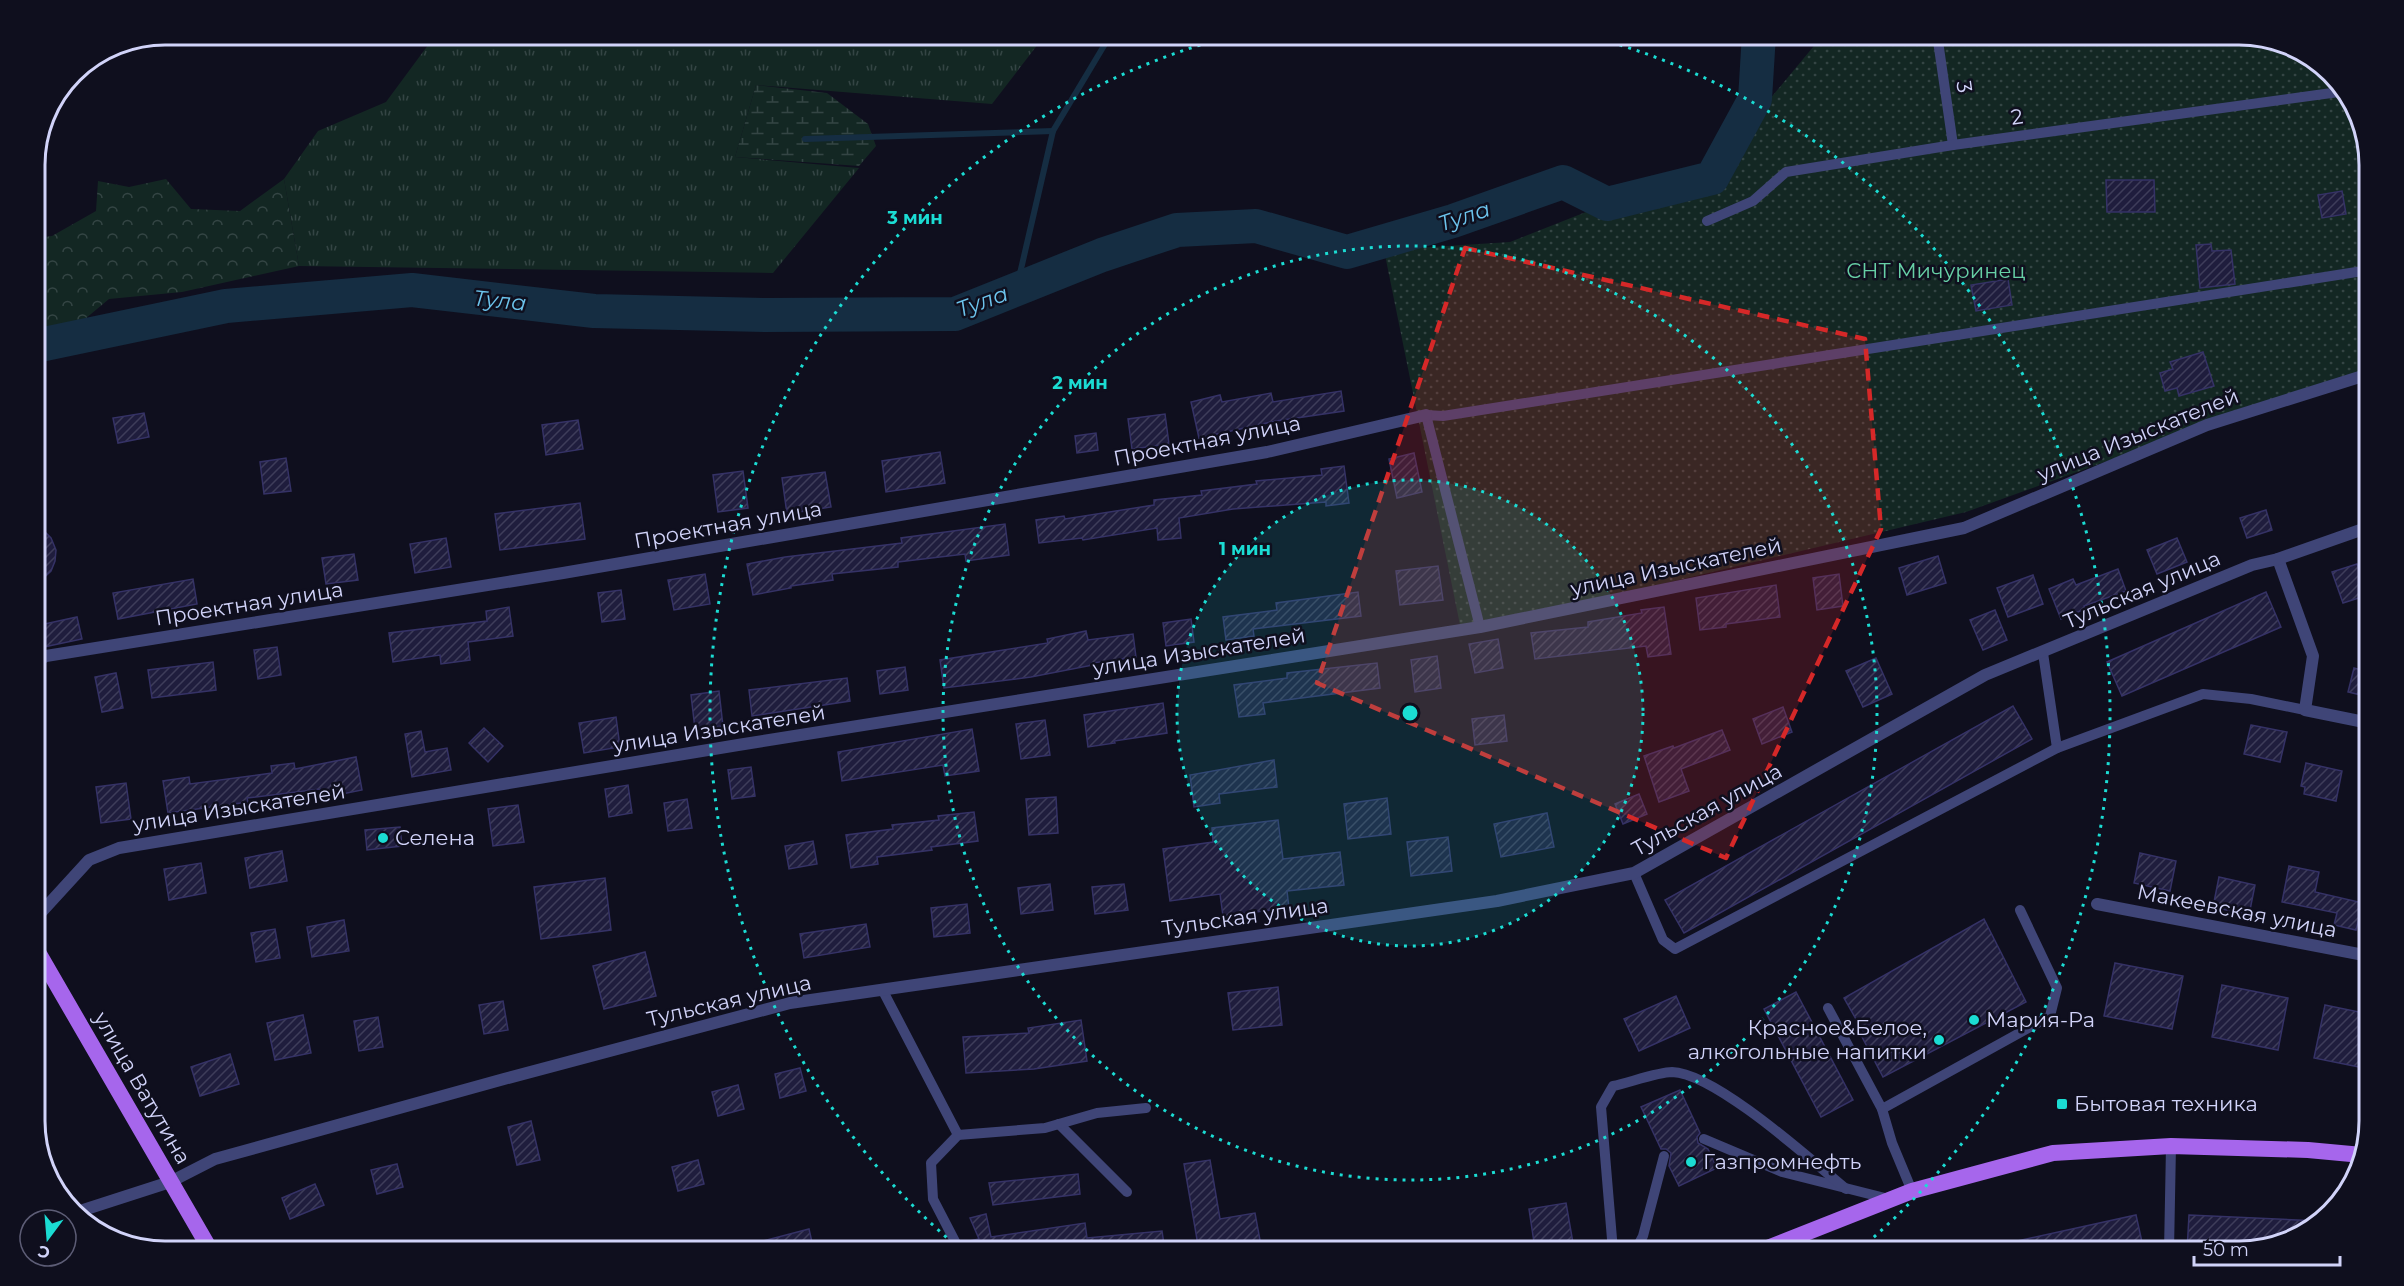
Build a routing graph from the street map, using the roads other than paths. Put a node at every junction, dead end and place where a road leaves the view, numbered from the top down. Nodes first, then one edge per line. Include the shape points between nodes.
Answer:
1 (1938, 45) edge
2 (2334, 93) edge
3 (1953, 145) junction
4 (1707, 221) dead end
5 (2359, 272) edge
6 (2359, 377) edge
7 (1426, 414) junction
8 (2359, 531) edge
9 (2278, 559) junction
10 (1480, 627) junction
11 (2043, 653) junction
12 (45, 657) edge
13 (2305, 710) junction
14 (2359, 721) edge
15 (2057, 748) junction
16 (1634, 873) junction
17 (2097, 904) dead end
18 (45, 908) edge
19 (2020, 910) dead end
20 (2359, 954) edge
21 (45, 964) edge
22 (883, 991) junction
23 (1828, 1008) dead end
24 (1146, 1108) dead end
25 (1882, 1109) junction
26 (1059, 1124) junction
27 (958, 1135) junction
28 (1704, 1139) dead end
29 (2171, 1146) junction
30 (2354, 1154) edge
31 (1664, 1156) dead end
32 (170, 1182) junction
33 (1846, 1189) junction
34 (1912, 1191) junction
35 (1127, 1192) dead end
36 (1888, 1198) junction
37 (85, 1210) edge
38 (205, 1241) edge
39 (955, 1241) edge
40 (1612, 1241) edge
41 (1640, 1241) edge
42 (1784, 1241) edge
43 (2169, 1241) edge

1 - 3 lane, 3
2 - 3 lane, 2
3 - 4 lane, 2 via 1786,172 1753,201
5 - 7 lane via 1443,416
6 - 10 street, улица Изыскателей via 2207,424 1964,528
7 - 10 lane
7 - 12 street, Проектная улица via 1267,452
8 - 9 street, Тульская улица
9 - 11 street, Тульская улица via 2252,565
9 - 13 street via 2313,656
10 - 18 street, улица Изыскателей via 119,848 89,860
11 - 15 lane
11 - 16 street, Тульская улица via 1985,675
13 - 14 street
13 - 15 lane via 2203,694
15 - 16 lane via 1675,949 1663,940
16 - 22 street, Тульская улица via 1497,901
17 - 20 street, Макеевская улица
19 - 25 lane via 2057,988 2050,1016
21 - 32 main road, улица Ватутина
22 - 27 lane
22 - 32 street, Тульская улица via 790,1003 504,1078 216,1159
23 - 25 lane
24 - 26 lane via 1097,1113
25 - 34 lane
26 - 27 lane
26 - 35 lane
27 - 39 lane via 931,1163 933,1199
28 - 33 lane via 1782,1172
29 - 30 main road
29 - 34 main road via 2053,1153
29 - 43 lane
31 - 41 lane
32 - 37 street, Тульская улица
32 - 38 main road, улица Ватутина
33 - 36 lane
33 - 40 lane via 1772,1128 1705,1081 1671,1072 1613,1086 1601,1107
34 - 36 main road
36 - 42 main road

